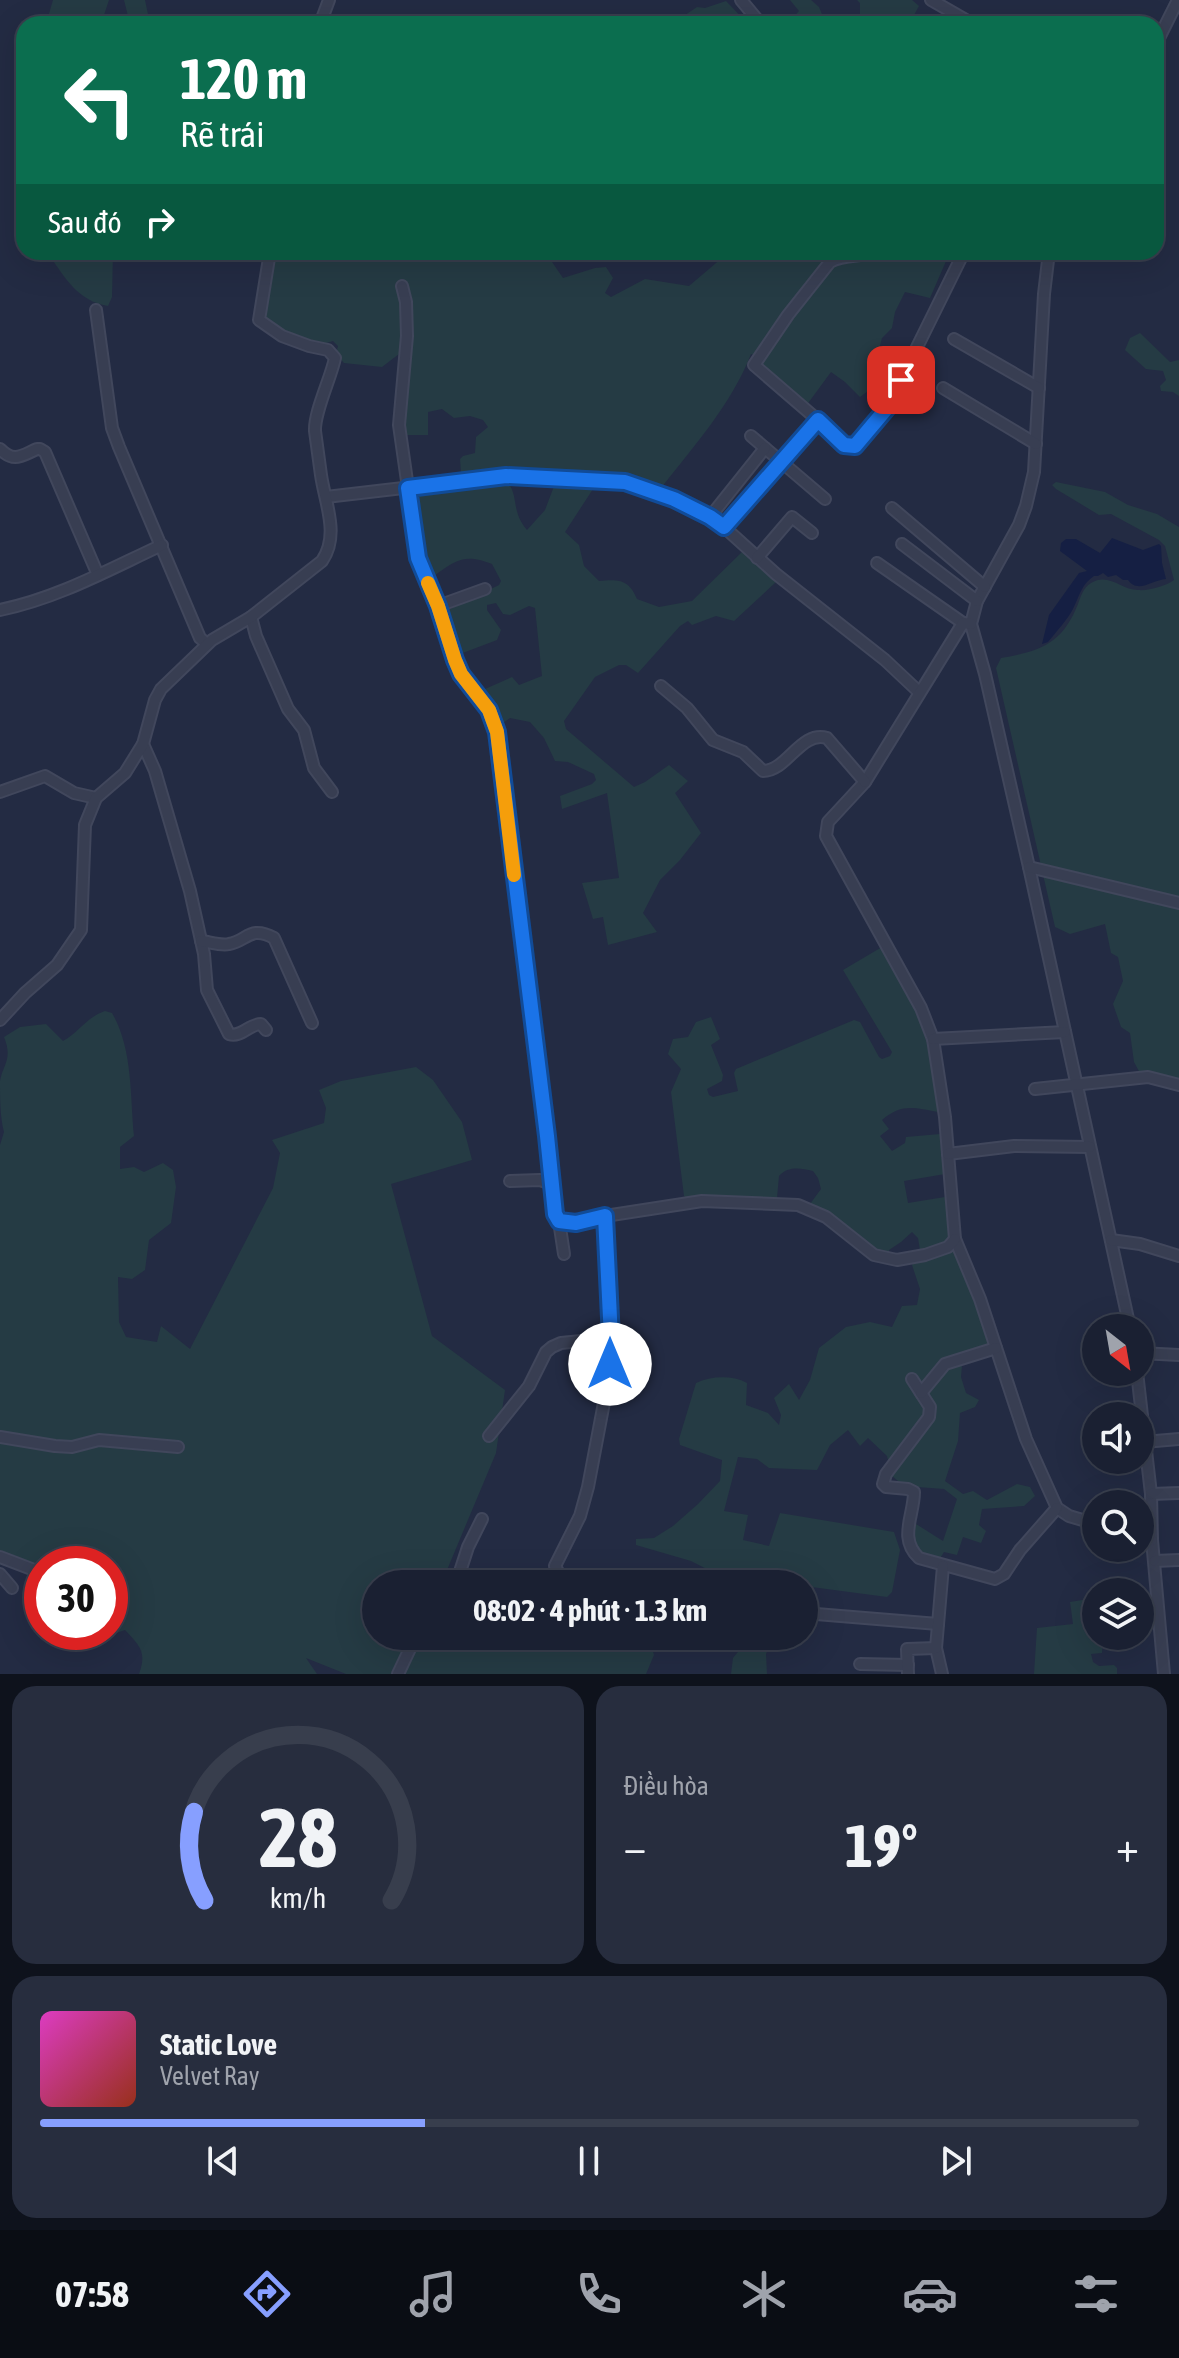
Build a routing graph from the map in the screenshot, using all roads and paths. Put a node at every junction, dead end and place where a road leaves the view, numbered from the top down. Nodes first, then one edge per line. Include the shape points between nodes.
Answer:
1 (741, 0) edge
2 (931, 0) edge
3 (1178, 0) edge
4 (754, 16) edge
5 (959, 16) edge
6 (1164, 28) edge
7 (269, 260) edge
8 (834, 260) edge
9 (960, 260) edge
10 (1048, 260) edge
11 (402, 286) dead end
12 (96, 310) dead end
13 (954, 339) dead end
14 (943, 388) dead end
15 (1039, 388) junction
16 (818, 420) junction
17 (751, 436) dead end
18 (1036, 444) junction
19 (765, 448) junction
20 (0, 449) edge
21 (781, 461) junction
22 (408, 488) junction
23 (326, 497) junction
24 (825, 499) dead end
25 (892, 508) dead end
26 (710, 517) junction
27 (724, 527) junction
28 (812, 533) dead end
29 (902, 544) dead end
30 (162, 545) junction
31 (757, 558) junction
32 (877, 563) dead end
33 (98, 575) junction
34 (985, 587) junction
35 (485, 589) dead end
36 (977, 601) junction
37 (438, 606) junction
38 (0, 610) edge
39 (251, 617) junction
40 (967, 624) junction
41 (207, 644) junction
42 (661, 686) dead end
43 (919, 692) junction
44 (143, 744) junction
45 (865, 782) junction
46 (0, 792) edge
47 (332, 792) dead end
48 (96, 798) junction
49 (1029, 867) junction
50 (1179, 903) edge
51 (201, 941) junction
52 (0, 1020) edge
53 (312, 1023) dead end
54 (266, 1030) dead end
55 (1065, 1032) junction
56 (933, 1039) junction
57 (1078, 1085) junction
58 (1179, 1085) edge
59 (1035, 1089) dead end
60 (1090, 1147) junction
61 (948, 1154) junction
62 (510, 1181) dead end
63 (552, 1184) junction
64 (605, 1216) junction
65 (559, 1221) junction
66 (955, 1239) junction
67 (1111, 1240) junction
68 (564, 1254) dead end
69 (1179, 1256) edge
70 (1127, 1314) edge
71 (611, 1338) junction
72 (996, 1348) junction
73 (1154, 1354) edge
74 (1179, 1355) edge
75 (912, 1379) dead end
76 (921, 1393) junction
77 (489, 1436) dead end
78 (0, 1437) edge
79 (1179, 1439) edge
80 (1154, 1441) edge
81 (178, 1447) dead end
82 (1179, 1493) edge
83 (1154, 1494) edge
84 (1057, 1508) junction
85 (482, 1519) dead end
86 (1082, 1520) edge
87 (1154, 1554) edge
88 (0, 1557) edge
89 (1179, 1560) edge
90 (1155, 1561) junction
91 (24, 1566) edge
92 (943, 1566) junction
93 (461, 1570) edge
94 (556, 1570) edge
95 (0, 1574) edge
96 (12, 1588) dead end
97 (818, 1614) edge
98 (938, 1624) junction
99 (936, 1648) junction
100 (409, 1650) edge
101 (860, 1664) dead end
102 (908, 1670) edge
103 (398, 1674) edge
104 (942, 1674) edge
105 (1164, 1674) edge

1 - 4 street
2 - 5 street
3 - 6 street
7 - 23 street via 259,320 282,336 328,350 335,358 315,428
8 - 16 street via 754,365
9 - 16 street via 887,408 855,446 844,445
10 - 15 street
11 - 22 street via 407,336 399,425
12 - 30 street via 112,428
13 - 15 street
14 - 18 street
15 - 18 street
16 - 21 street
17 - 19 street
18 - 34 street via 1026,506
19 - 21 street
19 - 26 street
20 - 33 street via 8,457 37,449 45,452
21 - 24 street
21 - 27 street
22 - 23 street
22 - 26 street via 506,476 625,482
22 - 37 street via 418,558
23 - 39 street via 330,539 325,556
25 - 34 street
26 - 27 street
27 - 31 street
28 - 31 street via 792,517
29 - 36 street
30 - 33 street
30 - 41 street
31 - 43 street
32 - 40 street
33 - 38 street via 50,598
34 - 36 street
35 - 37 street
36 - 40 street
37 - 63 street via 461,674 489,710 497,732
39 - 41 street
39 - 47 street via 288,709 304,730 317,775
40 - 43 street
40 - 49 street via 985,674
41 - 44 street via 161,689
42 - 45 street via 713,740 743,752 763,771 774,769 809,739 822,736
43 - 45 street
44 - 48 street via 125,773
44 - 51 street
45 - 56 street via 828,822 826,836
46 - 48 street via 45,776 74,793
48 - 52 street via 85,825 81,930 57,965
49 - 50 street
49 - 55 street
51 - 53 street via 226,945 254,933 274,938
51 - 54 street via 207,990 229,1034 256,1024
55 - 56 street
55 - 57 street
56 - 61 street
57 - 58 street via 1148,1077
57 - 59 street
57 - 60 street
60 - 61 street via 1014,1146
60 - 67 street
61 - 66 street
62 - 63 street
63 - 65 street
64 - 65 street
64 - 66 street via 702,1201 798,1205 826,1217 874,1255 897,1260 948,1247
64 - 71 street
65 - 68 street
66 - 72 street
67 - 69 street
67 - 70 street
71 - 77 street via 552,1347
71 - 94 street via 603,1417 588,1487
72 - 76 street via 945,1364
72 - 84 street via 1026,1439
73 - 74 street
75 - 76 street
76 - 92 street via 930,1407 929,1417 883,1484 914,1492 908,1543 919,1558
78 - 81 street via 72,1447 99,1440
79 - 80 street
82 - 83 street
84 - 86 street
84 - 92 street via 1000,1577
85 - 93 street
87 - 90 street
88 - 91 street
89 - 90 street
90 - 105 street
92 - 98 street
95 - 96 street
97 - 98 street
98 - 99 street
99 - 102 street via 907,1649
99 - 104 street
100 - 103 street
101 - 102 street

